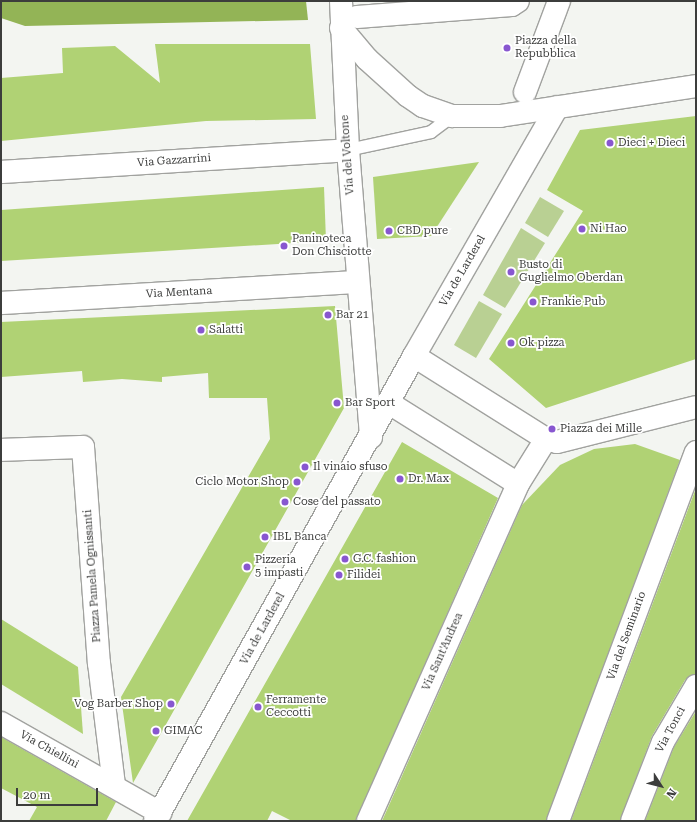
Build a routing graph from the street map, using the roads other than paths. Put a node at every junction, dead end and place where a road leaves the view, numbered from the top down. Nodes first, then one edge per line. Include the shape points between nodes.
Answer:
1 (341, 1) edge
2 (518, 1) edge
3 (559, 1) edge
4 (349, 22) junction
5 (696, 86) edge
6 (525, 92) dead end
7 (557, 107) junction
8 (452, 116) junction
9 (348, 150) junction
10 (1, 172) edge
11 (357, 282) junction
12 (1, 303) edge
13 (414, 356) junction
14 (389, 403) junction
15 (696, 407) edge
16 (371, 437) junction
17 (546, 439) junction
18 (1, 450) edge
19 (696, 452) edge
20 (518, 484) junction
21 (696, 686) edge
22 (1, 724) edge
23 (114, 786) junction
24 (158, 817) edge
25 (368, 821) edge
26 (558, 821) edge
27 (632, 821) edge

1 - 4 street
2 - 4 street via 512,5
3 - 6 street
4 - 8 street via 367,59 408,96 423,106
4 - 9 street, Via del Voltone
5 - 7 street
7 - 8 street via 500,116
7 - 13 street, Via de Larderel
8 - 9 lane via 430,132
9 - 10 street, Via Gazzarrini
9 - 11 street, Via del Voltone
11 - 12 street, Via Mentana
11 - 16 street
13 - 14 street, Via de Larderel
13 - 17 street
14 - 16 street, Via de Larderel
14 - 20 street
15 - 17 street via 556,442
16 - 24 street, Via de Larderel
17 - 20 street
18 - 23 street, Piazza Pamela Ognissanti via 83,448 99,663
19 - 26 street, Via del Seminario
20 - 25 street, Via Sant'Andrea
21 - 27 street, Via Tonci via 663,742
22 - 23 street, Via Chiellini
23 - 24 street, Via Chiellini

